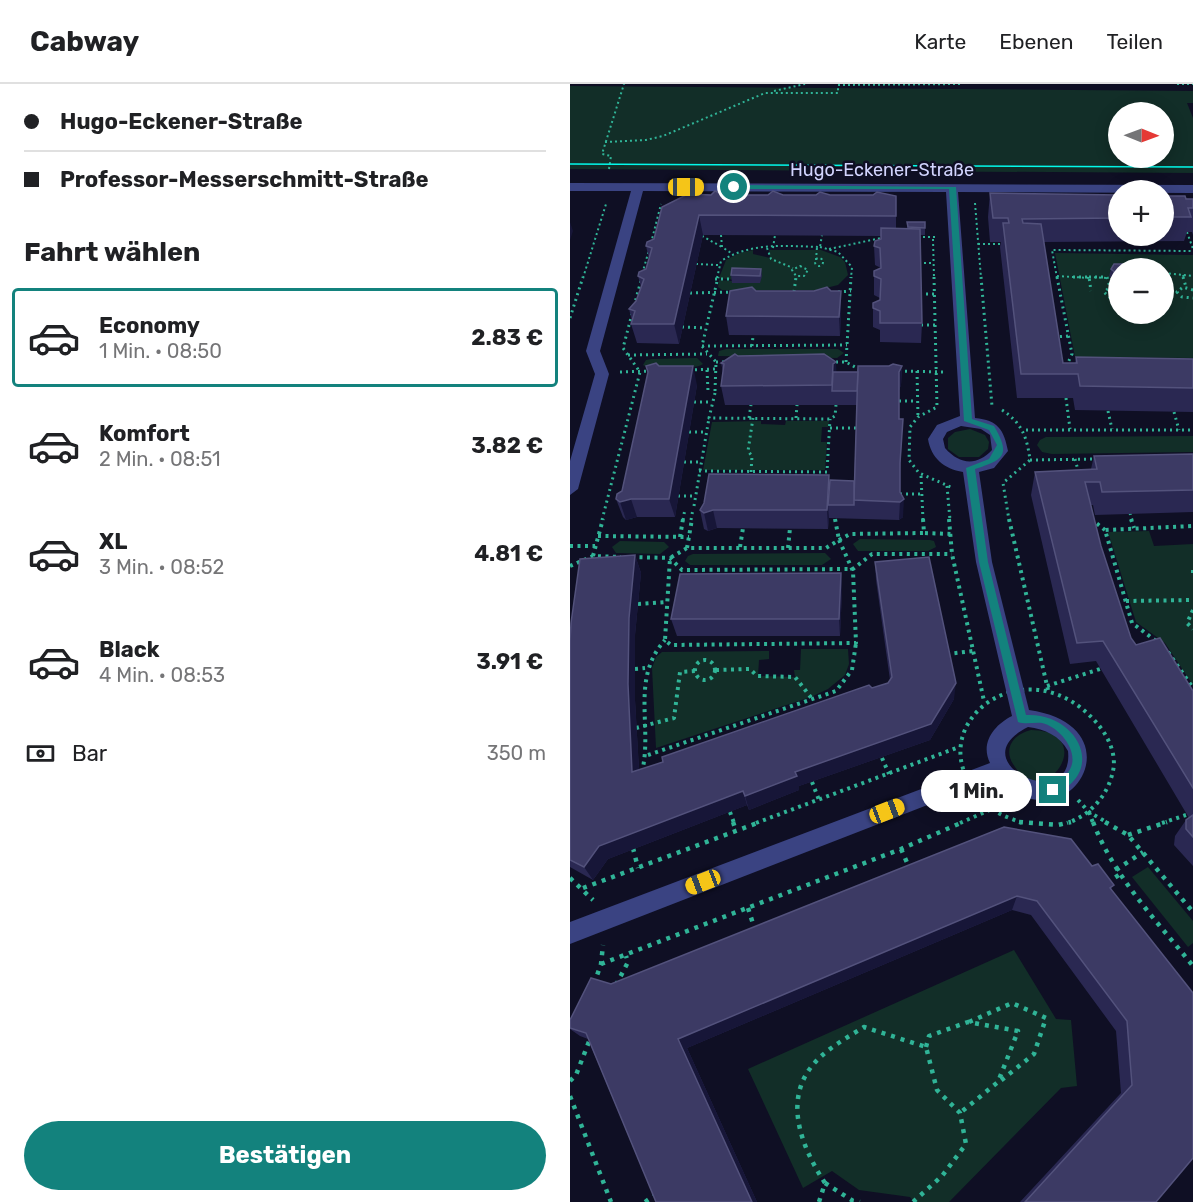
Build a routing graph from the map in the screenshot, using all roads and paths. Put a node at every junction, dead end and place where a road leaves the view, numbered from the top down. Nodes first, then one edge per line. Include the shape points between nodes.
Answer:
1 (624, 84) edge
2 (805, 84) edge
3 (963, 84) edge
4 (1177, 84) edge
5 (1193, 84) edge
6 (838, 85) edge
7 (765, 93) junction
8 (605, 142) junction
9 (611, 174) dead end
10 (570, 187) edge
11 (638, 187) junction
12 (952, 187) junction
13 (1193, 189) edge
14 (663, 197) dead end
15 (608, 198) dead end
16 (975, 199) dead end
17 (933, 228) dead end
18 (1187, 232) edge
19 (720, 235) edge
20 (775, 235) edge
21 (822, 235) edge
22 (702, 236) dead end
23 (893, 237) edge
24 (913, 237) edge
25 (933, 237) junction
26 (1050, 240) edge
27 (1101, 241) edge
28 (979, 244) junction
29 (1005, 244) edge
30 (956, 245) junction
31 (1156, 246) edge
32 (722, 247) junction
33 (1046, 247) edge
34 (767, 248) junction
35 (773, 248) junction
36 (818, 248) junction
37 (829, 249) junction
38 (1052, 250) junction
39 (1102, 250) junction
40 (1193, 250) edge
41 (1157, 251) junction
42 (731, 254) junction
43 (920, 263) edge
44 (696, 264) dead end
45 (934, 264) junction
46 (718, 265) junction
47 (1048, 267) edge
48 (1055, 267) junction
49 (793, 268) junction
50 (807, 268) junction
51 (1174, 274) edge
52 (1183, 275) junction
53 (795, 276) junction
54 (1057, 276) junction
55 (1193, 276) edge
56 (1089, 277) junction
57 (1107, 277) joint
58 (715, 279) junction
59 (732, 279) edge
60 (1108, 280) edge
61 (1186, 287) junction
62 (1193, 290) edge
63 (851, 291) junction
64 (1091, 291) dead end
65 (736, 292) edge
66 (783, 292) edge
67 (794, 292) junction
68 (806, 292) edge
69 (828, 292) edge
70 (1177, 292) joint
71 (690, 293) dead end
72 (712, 293) junction
73 (920, 294) edge
74 (934, 294) junction
75 (1193, 298) edge
76 (1053, 301) edge
77 (1062, 301) junction
78 (570, 318) edge
79 (921, 326) edge
80 (935, 326) junction
81 (682, 327) dead end
82 (706, 328) junction
83 (753, 336) edge
84 (816, 336) edge
85 (1068, 336) junction
86 (1050, 337) edge
87 (702, 345) junction
88 (815, 345) junction
89 (847, 345) junction
90 (752, 346) junction
91 (707, 354) junction
92 (628, 355) junction
93 (1069, 360) junction
94 (1080, 360) edge
95 (716, 362) junction
96 (738, 362) edge
97 (822, 362) edge
98 (846, 362) junction
99 (707, 369) junction
100 (716, 369) junction
101 (685, 370) edge
102 (663, 371) edge
103 (870, 371) edge
104 (893, 371) edge
105 (640, 372) junction
106 (917, 372) junction
107 (936, 372) junction
108 (1063, 374) edge
109 (1066, 398) dead end
110 (899, 401) edge
111 (917, 401) junction
112 (694, 402) dead end
113 (706, 402) junction
114 (712, 402) junction
115 (751, 405) edge
116 (797, 405) edge
117 (836, 405) edge
118 (1108, 411) dead end
119 (1174, 412) dead end
120 (918, 417) junction
121 (709, 418) junction
122 (751, 418) junction
123 (796, 418) junction
124 (830, 418) junction
125 (968, 421) junction
126 (899, 427) edge
127 (830, 428) junction
128 (858, 428) edge
129 (910, 428) junction
130 (1070, 429) junction
131 (1112, 429) junction
132 (1026, 430) junction
133 (1179, 430) junction
134 (1193, 430) edge
135 (689, 432) dead end
136 (706, 432) junction
137 (749, 445) junction
138 (754, 445) dead end
139 (1076, 459) junction
140 (1099, 459) edge
141 (899, 460) edge
142 (909, 460) junction
143 (1030, 460) junction
144 (684, 462) dead end
145 (701, 462) junction
146 (970, 468) junction
147 (699, 471) junction
148 (751, 471) junction
149 (921, 475) junction
150 (1080, 481) edge
151 (947, 486) junction
152 (954, 488) dead end
153 (570, 489) edge
154 (900, 494) edge
155 (922, 494) junction
156 (678, 496) dead end
157 (687, 496) junction
158 (695, 496) junction
159 (694, 507) joint
160 (1087, 513) edge
161 (1130, 513) edge
162 (835, 518) edge
163 (1193, 526) edge
164 (743, 528) edge
165 (790, 528) edge
166 (1134, 528) junction
167 (1105, 530) junction
168 (924, 533) junction
169 (951, 534) junction
170 (598, 536) junction
171 (680, 537) junction
172 (689, 537) junction
173 (837, 541) junction
174 (570, 546) edge
175 (595, 546) junction
176 (740, 547) junction
177 (687, 548) junction
178 (788, 548) junction
179 (952, 554) junction
180 (593, 556) junction
181 (670, 558) junction
182 (570, 566) edge
183 (853, 569) junction
184 (1116, 570) junction
185 (1193, 570) edge
186 (1106, 571) edge
187 (1193, 575) edge
188 (1193, 600) edge
189 (666, 602) junction
190 (1126, 602) junction
191 (639, 604) dead end
192 (1193, 610) edge
193 (1132, 623) junction
194 (1121, 624) edge
195 (1193, 629) edge
196 (719, 636) edge
197 (799, 636) edge
198 (665, 640) junction
199 (1158, 643) edge
200 (718, 644) junction
201 (798, 644) junction
202 (856, 644) junction
203 (973, 651) junction
204 (1157, 653) edge
205 (944, 654) edge
206 (645, 668) junction
207 (635, 669) dead end
208 (1100, 669) dead end
209 (716, 670) junction
210 (695, 671) junction
211 (1191, 683) edge
212 (1179, 687) edge
213 (1048, 688) junction
214 (1193, 688) edge
215 (1014, 689) junction
216 (813, 700) junction
217 (984, 701) junction
218 (1022, 719) junction
219 (647, 727) junction
220 (636, 728) dead end
221 (959, 747) junction
222 (648, 755) junction
223 (882, 758) edge
224 (1000, 768) junction
225 (889, 774) junction
226 (639, 778) edge
227 (966, 780) junction
228 (812, 782) edge
229 (819, 800) junction
230 (992, 809) junction
231 (730, 812) edge
232 (1089, 812) junction
233 (1186, 815) dead end
234 (736, 831) junction
235 (1128, 835) junction
236 (633, 848) edge
237 (901, 849) junction
238 (1143, 852) junction
239 (638, 868) junction
240 (1117, 872) junction
241 (914, 876) edge
242 (1105, 884) edge
243 (583, 888) dead end
244 (748, 908) junction
245 (1193, 912) edge
246 (570, 933) edge
247 (759, 939) edge
248 (626, 956) junction
249 (1191, 959) edge
250 (601, 964) dead end
251 (1193, 966) edge
252 (612, 992) edge
253 (968, 1022) junction
254 (590, 1039) edge
255 (926, 1047) junction
256 (570, 1081) edge
257 (998, 1082) junction
258 (570, 1096) edge
259 (960, 1113) junction
260 (825, 1183) junction
261 (661, 1191) edge
262 (611, 1202) edge
263 (645, 1202) edge
264 (819, 1202) edge
265 (860, 1202) edge
266 (913, 1202) edge

1 - 8 path
2 - 7 path
3 - 6 path
4 - 5 path
6 - 7 path via 838,93
7 - 8 path via 663,136
8 - 9 path via 602,154 611,156 607,169 613,169
10 - 11 street, Hugo-Eckener-Straße
11 - 12 street, Hugo-Eckener-Straße
11 - 153 street via 593,351 602,374
12 - 13 street, Hugo-Eckener-Straße
12 - 30 street
14 - 92 path via 623,348
15 - 78 path
16 - 28 path
17 - 25 path
18 - 40 path
19 - 32 path
20 - 35 path
21 - 36 path
22 - 32 path
23 - 37 path via 873,236
24 - 25 path
25 - 45 path
26 - 38 path
27 - 39 path
28 - 29 path
28 - 30 path
28 - 132 path via 991,406 1013,417
30 - 125 street
31 - 41 path
32 - 42 path
33 - 38 path
34 - 35 path
34 - 42 path
34 - 49 path via 771,259
35 - 36 path
36 - 37 path
36 - 50 path via 816,262
37 - 63 path via 850,263
38 - 39 path
38 - 48 path
39 - 41 path
40 - 41 path
42 - 46 path
43 - 45 path
44 - 46 path
45 - 74 path
46 - 58 path
47 - 48 path
48 - 54 path
49 - 50 path
49 - 53 path
50 - 53 path via 806,274
51 - 52 path
52 - 55 path
52 - 61 path
53 - 67 path
54 - 56 path
54 - 77 path
56 - 57 path
56 - 64 path
57 - 60 path
58 - 59 path
58 - 72 path
61 - 62 path
61 - 70 path
63 - 69 path
63 - 89 path
65 - 72 path
66 - 67 path
67 - 68 path
70 - 75 path
71 - 72 path
72 - 82 path
73 - 74 path
74 - 80 path
76 - 77 path
77 - 85 path
79 - 80 path
80 - 107 path
81 - 82 path
82 - 87 path
83 - 90 path
84 - 88 path
85 - 86 path
85 - 93 path via 1072,354
87 - 90 path
87 - 91 path
88 - 89 path
88 - 90 path
89 - 98 path
91 - 92 path
91 - 95 path
92 - 105 path
93 - 94 path
93 - 108 path
95 - 96 path
95 - 100 path
97 - 98 path
98 - 103 path via 858,371
99 - 100 path
99 - 101 path
99 - 113 path
100 - 114 path
102 - 105 path
104 - 106 path
105 - 170 path
106 - 107 path
106 - 111 path
107 - 120 path via 937,406
109 - 130 path
110 - 111 path
111 - 120 path
112 - 113 path
113 - 114 path
114 - 121 path
115 - 122 path
116 - 123 path
117 - 124 path via 835,416
118 - 131 path
119 - 133 path
120 - 129 path
121 - 122 path
121 - 136 path
122 - 123 path
122 - 137 path
123 - 124 path
124 - 127 path
125 - 146 street via 992,428 1001,445 992,461
125 - 146 street via 946,426 935,441 945,460
126 - 129 path
127 - 128 path
127 - 148 path via 827,472
129 - 142 path
130 - 131 path
130 - 132 path
131 - 133 path
132 - 143 path
133 - 134 path
135 - 136 path
136 - 145 path
137 - 138 path
137 - 148 path
139 - 140 path
139 - 143 path
139 - 150 path
141 - 142 path
142 - 149 path
143 - 213 path via 1003,483 1015,552
144 - 145 path
145 - 147 path
146 - 215 street via 984,562
147 - 148 path
147 - 158 path
149 - 151 path
149 - 155 path
151 - 152 path
151 - 169 path
154 - 155 path
155 - 168 path
156 - 157 path
157 - 158 path
157 - 171 path
158 - 159 path
159 - 172 path
160 - 167 path
161 - 166 path
162 - 173 path
163 - 166 path
164 - 176 path
165 - 178 path
166 - 167 path
167 - 184 path
168 - 169 path
168 - 173 path via 850,534
169 - 179 path
170 - 171 path
170 - 175 path
171 - 172 path
172 - 177 path
173 - 178 path via 825,548
173 - 183 path
174 - 175 path
175 - 180 path
176 - 177 path
176 - 178 path
177 - 181 path
179 - 183 path via 872,554
179 - 203 path
180 - 181 path
180 - 182 path
181 - 183 path via 682,570
181 - 189 path
183 - 202 path
184 - 186 path
184 - 190 path
185 - 187 path
188 - 190 path
189 - 191 path
189 - 198 path
190 - 193 path
192 - 195 path via 1187,623
193 - 194 path
193 - 199 path
196 - 200 path
197 - 201 path
198 - 200 path via 671,645
198 - 206 path via 653,649
200 - 201 path
201 - 202 path
202 - 216 path via 849,681
203 - 205 path
203 - 217 path
204 - 211 path via 1167,650
206 - 207 path
206 - 219 path
208 - 213 path
209 - 210 path via 706,662
209 - 210 path via 711,678 703,679
209 - 216 path via 750,669 757,676 795,677
210 - 219 path via 680,672 674,718
211 - 212 path
211 - 214 path
213 - 215 path
213 - 232 path via 1088,710 1104,729 1112,751 1113,774 1105,795
215 - 217 path
215 - 218 street
216 - 222 path
217 - 221 path via 966,723
218 - 224 street via 1000,735 996,757
218 - 224 street via 1040,718 1064,730 1075,746 1077,764 1064,784 1041,791 1017,785
219 - 220 path
219 - 222 path
221 - 225 path
221 - 227 path
222 - 226 path
223 - 225 path
224 - 227 street
225 - 229 path
227 - 230 path
227 - 246 street
228 - 229 path
229 - 234 path
230 - 232 path via 1021,824 1046,826 1061,825
230 - 237 path
231 - 234 path
232 - 235 path
232 - 240 path
233 - 235 path
234 - 239 path
235 - 238 path
236 - 239 path
237 - 241 path
237 - 244 path
238 - 240 path
238 - 245 path
239 - 243 path
240 - 242 path
240 - 249 path
244 - 247 path
244 - 248 path
248 - 250 path
248 - 252 path via 628,962
249 - 251 path
253 - 255 path via 929,1036
253 - 257 path via 1018,1031
253 - 257 path via 1012,1003 1046,1018 1034,1054
254 - 256 path
255 - 259 path via 936,1090
255 - 260 path via 864,1028 808,1071 799,1091 798,1115 808,1158
257 - 259 path
258 - 262 path
259 - 266 path via 966,1144 930,1189
260 - 264 path
260 - 265 path
261 - 263 path

